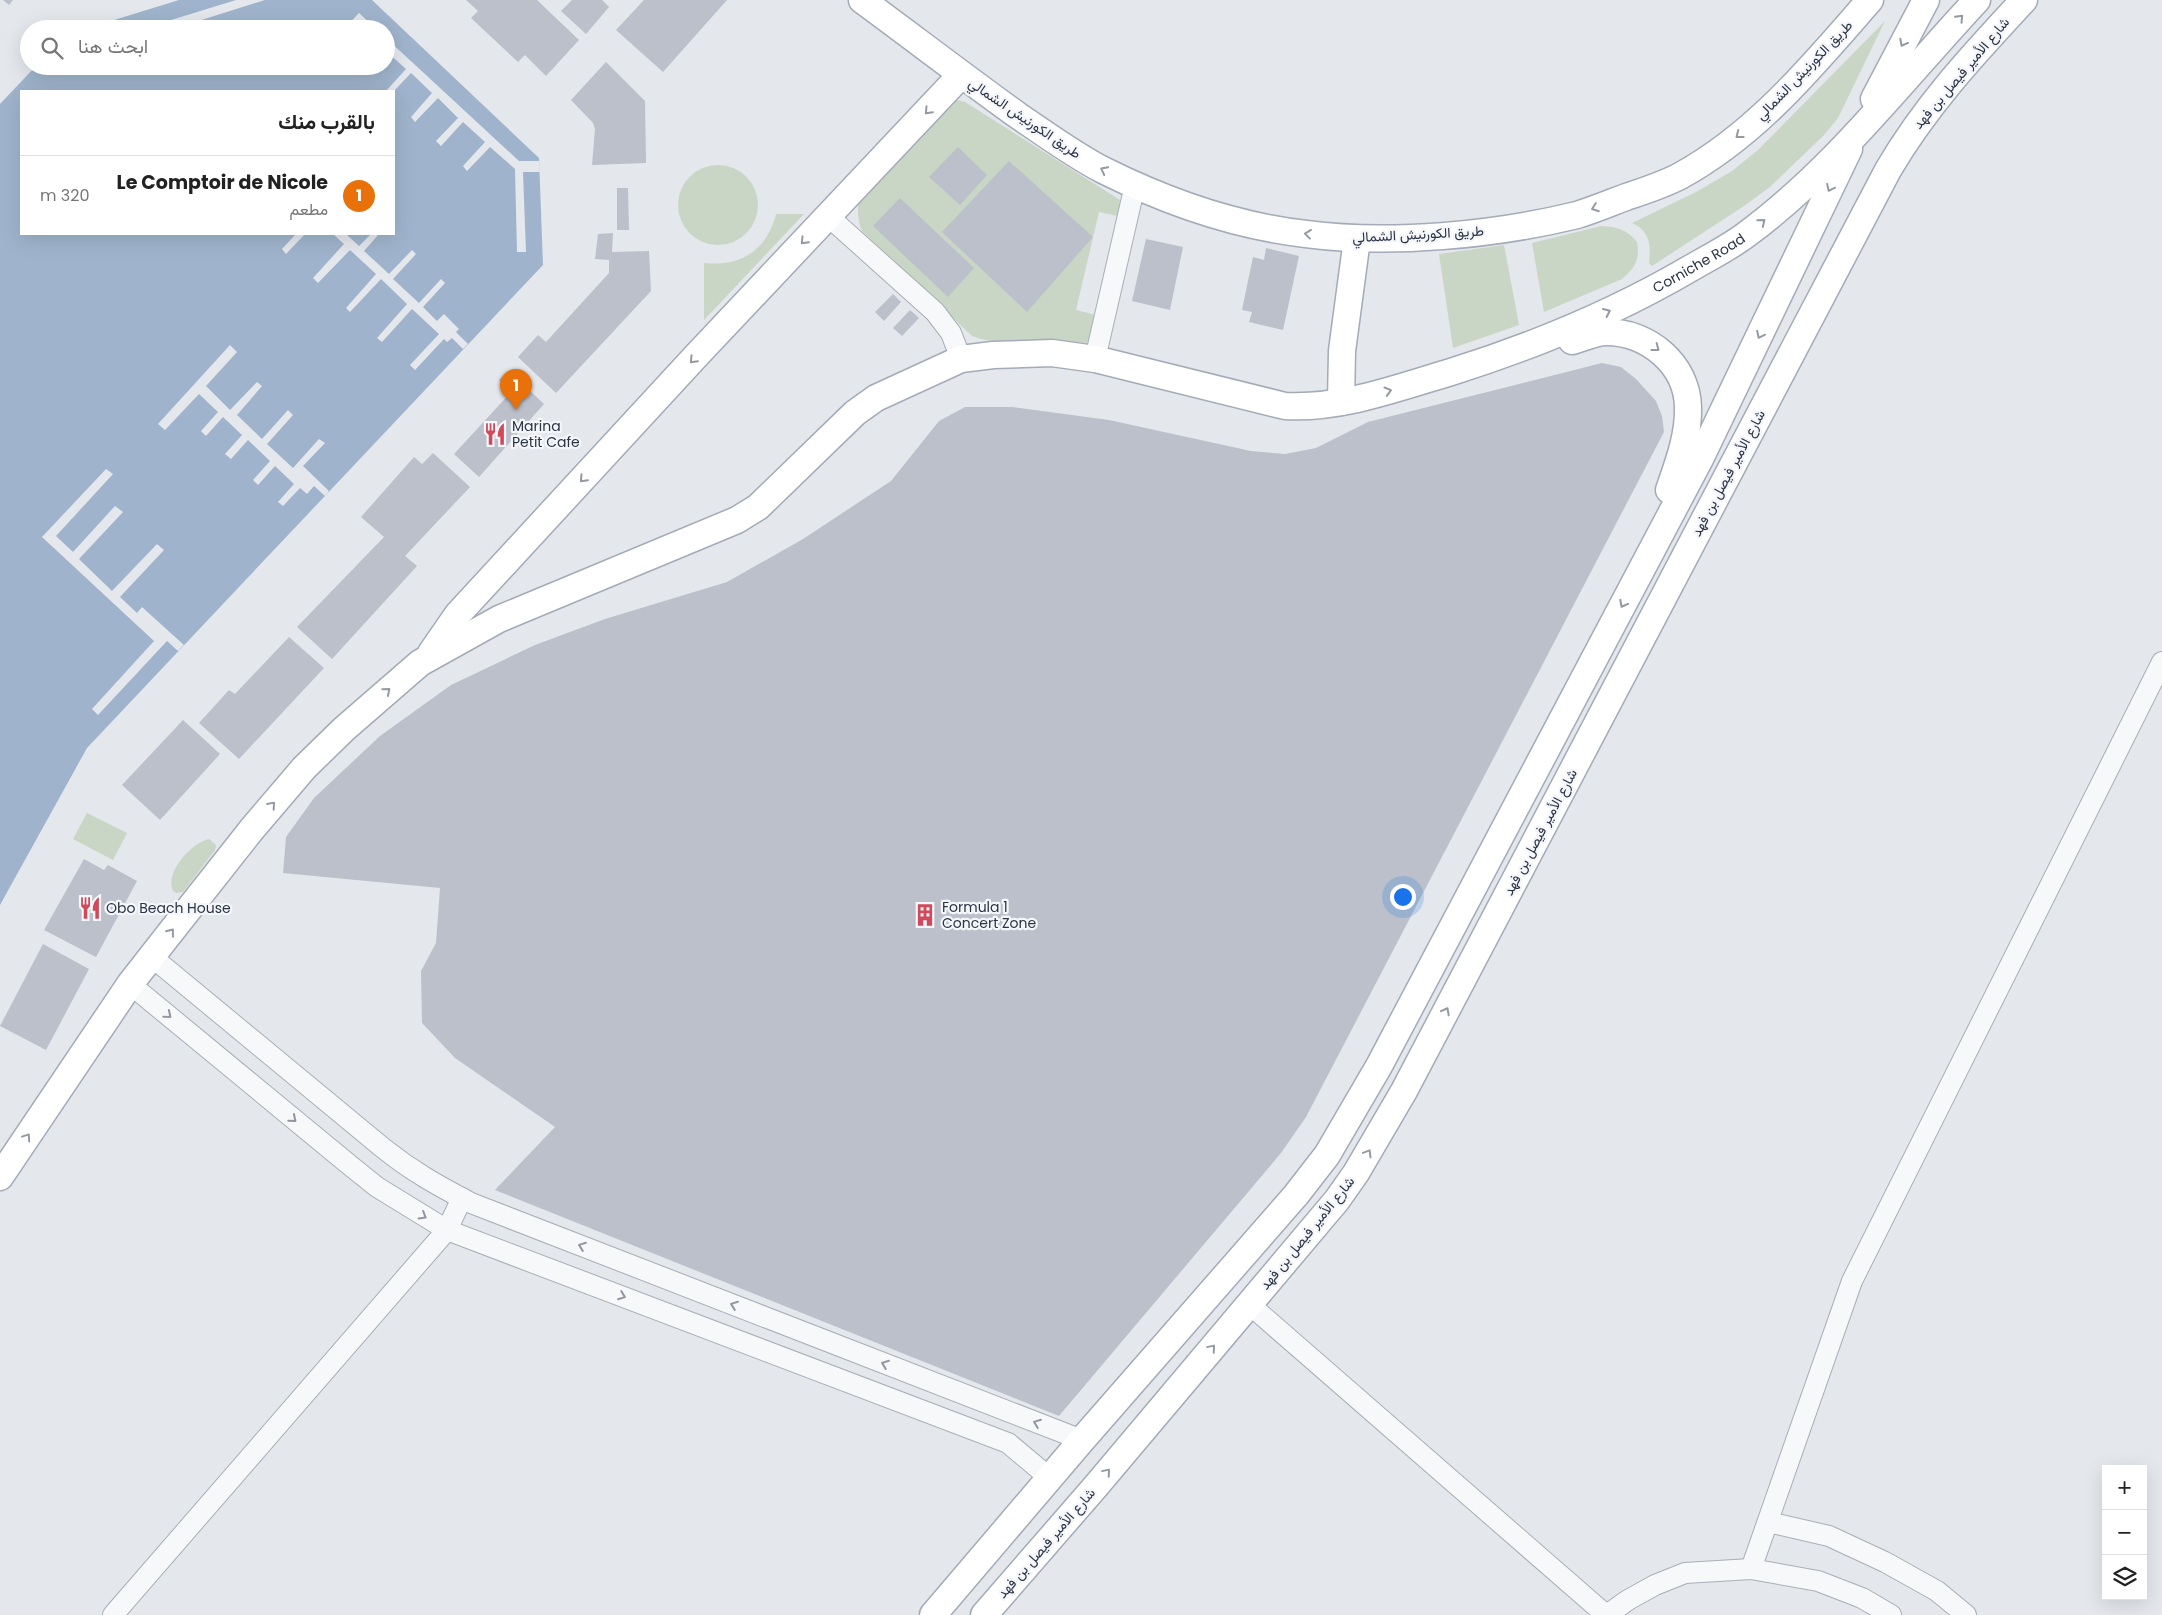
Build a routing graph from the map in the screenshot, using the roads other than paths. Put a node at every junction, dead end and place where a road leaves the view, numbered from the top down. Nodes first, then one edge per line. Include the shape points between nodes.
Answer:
1 (862, 0) edge
2 (1870, 0) edge
3 (1926, 0) edge
4 (1977, 0) edge
5 (2024, 0) edge
6 (961, 75) junction
7 (1856, 134) junction
8 (1135, 184) junction
9 (828, 216) junction
10 (1357, 239) junction
11 (960, 359) junction
12 (1095, 359) junction
13 (1441, 375) junction
14 (1341, 402) junction
15 (1641, 570) junction
16 (426, 660) junction
17 (2162, 662) edge
18 (152, 957) junction
19 (130, 984) junction
20 (0, 1177) edge
21 (462, 1198) junction
22 (447, 1230) junction
23 (1248, 1304) junction
24 (1082, 1440) junction
25 (1051, 1479) junction
26 (1768, 1522) junction
27 (1751, 1568) junction
28 (113, 1615) edge
29 (933, 1615) edge
30 (984, 1615) edge
31 (1607, 1615) edge
32 (1891, 1615) edge
33 (1966, 1615) edge

1 - 6 main road, طريق الكورنيش الشمالي
2 -> 10 main road, طريق الكورنيش الشمالي via 1772,108 1740,135 1679,176 1579,214 1512,228
3 -> 7 main road
7 -> 4 main road, Corniche Road
23 -> 5 main road, شارع الأمير فيصل بن فهد via 1337,1200 1385,1125 1908,136 1942,91
8 -> 6 main road, طريق الكورنيش الشمالي via 1076,154
6 -> 9 main road
13 -> 7 main road, Corniche Road via 1591,320 1651,292 1747,234 1789,200
7 -> 15 main road via 1700,459
10 -> 8 main road, طريق الكورنيش الشمالي via 1305,234 1212,215
8 - 12 street
9 - 11 street via 935,312 951,333
9 -> 16 main road via 458,614
10 - 14 main road via 1342,351
11 - 12 main road, Corniche Road via 1052,353
11 - 16 main road, Corniche Road via 876,398 854,413 758,507 737,520 499,619
12 - 14 main road, Corniche Road via 1285,406
14 -> 13 main road, Corniche Road
13 -> 15 main road via 1604,332 1628,335 1650,344 1671,360 1684,381 1688,407 1685,432 1681,455
15 -> 24 main road via 1379,1066 1327,1155 1296,1195
18 -> 16 main road via 304,768 350,723
17 - 26 street via 1852,1281
18 - 19 main road
18 - 21 street via 406,1166
20 -> 19 main road
19 -> 22 street via 377,1187
21 - 22 street
24 -> 21 street
22 -> 25 street via 1008,1443
22 - 28 street
30 -> 23 main road, شارع الأمير فيصل بن فهد
23 - 31 street
24 - 25 main road
25 - 29 main road
26 - 27 street
26 - 33 street via 1829,1536 1885,1562 1937,1590
27 - 31 street via 1685,1573 1655,1585
27 - 32 street via 1818,1581 1862,1598

